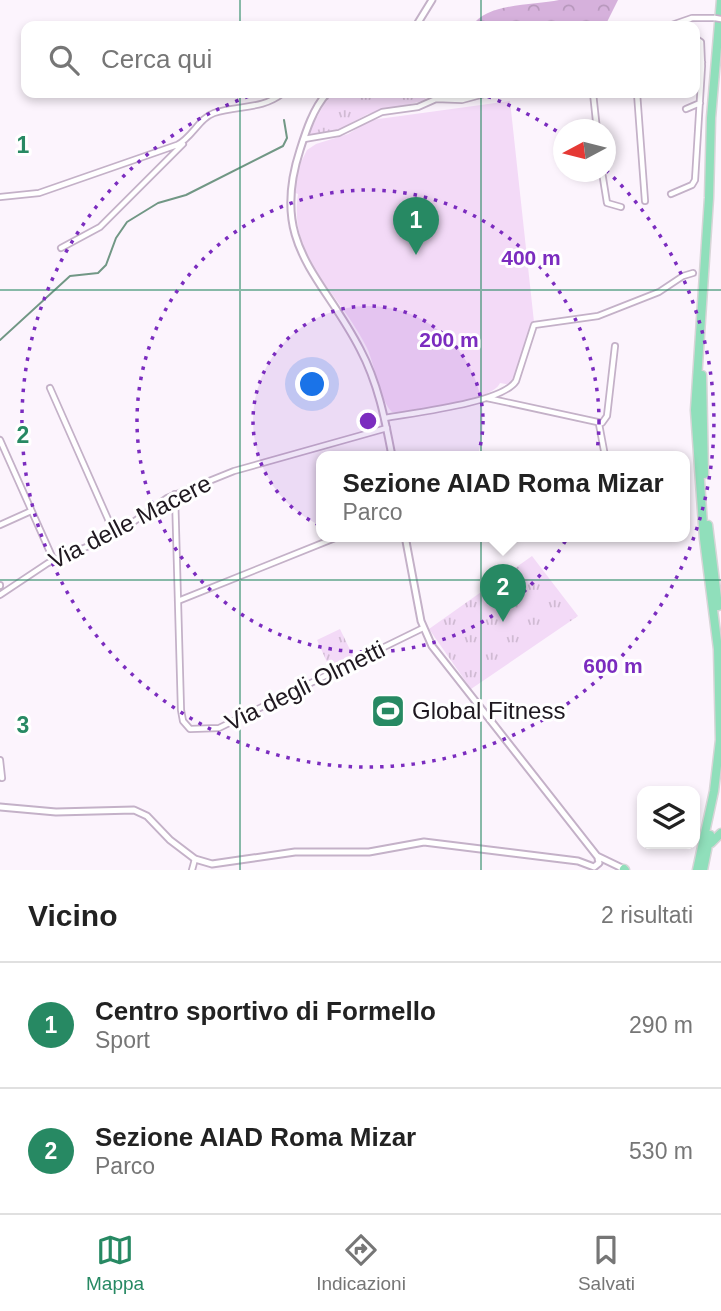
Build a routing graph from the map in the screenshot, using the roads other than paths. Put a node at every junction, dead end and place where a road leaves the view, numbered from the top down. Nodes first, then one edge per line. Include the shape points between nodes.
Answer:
1 (432, 0) edge
2 (721, 0) edge
3 (718, 19) edge
4 (419, 21) edge
5 (683, 21) edge
6 (700, 42) edge
7 (702, 62) joint
8 (721, 63) edge
9 (274, 98) edge
10 (324, 98) edge
11 (469, 98) edge
12 (594, 98) edge
13 (636, 98) edge
14 (700, 103) junction
15 (686, 109) dead end
16 (596, 119) edge
17 (304, 139) junction
18 (186, 140) junction
19 (604, 182) edge
20 (671, 194) dead end
21 (0, 197) edge
22 (645, 201) dead end
23 (621, 207) dead end
24 (61, 248) dead end
25 (693, 274) dead end
26 (615, 346) dead end
27 (50, 387) dead end
28 (487, 398) junction
29 (385, 418) junction
30 (599, 424) junction
31 (387, 428) junction
32 (0, 440) edge
33 (391, 451) edge
34 (604, 451) edge
35 (8, 458) junction
36 (0, 462) edge
37 (175, 494) junction
38 (32, 511) junction
39 (0, 525) edge
40 (115, 535) junction
41 (325, 542) edge
42 (406, 542) edge
43 (54, 561) junction
44 (0, 595) edge
45 (177, 601) junction
46 (423, 628) junction
47 (721, 630) edge
48 (0, 760) edge
49 (2, 778) dead end
50 (721, 783) edge
51 (0, 807) edge
52 (721, 833) edge
53 (706, 856) junction
54 (195, 859) junction
55 (594, 863) edge
56 (192, 870) edge
57 (626, 870) edge
58 (697, 870) edge
59 (703, 870) edge

1 - 4 street
2 - 58 highway via 695,401 704,539 718,649 720,740
3 - 5 street
6 - 7 street
7 - 14 street
8 - 47 highway via 701,412
9 - 18 street via 212,113
10 - 17 street
11 - 17 street via 436,99 418,107 382,112 339,133
12 - 16 street
13 - 22 street
14 - 15 street
14 - 20 street via 695,182
17 - 29 street via 291,197 297,242 311,273 361,350
18 - 21 street via 62,186
18 - 24 street via 100,227
19 - 23 street via 607,203
25 - 28 street via 598,316 534,325 516,382
26 - 30 street via 607,416
27 - 40 street
28 - 29 street
28 - 30 street
29 - 31 street
30 - 34 street
31 - 33 street
31 - 37 street, Via delle Macere via 233,471
32 - 35 street
35 - 36 street
35 - 38 street
37 - 40 street, Via delle Macere
37 - 45 street, Via degli Olmetti
38 - 39 street
38 - 43 street
40 - 43 street, Via delle Macere
41 - 45 street
42 - 46 street
43 - 44 street, Via delle Macere
45 - 46 street, Via degli Olmetti via 182,718 196,731 221,727
46 - 55 street via 481,712 588,846
48 - 49 street
50 - 53 highway
51 - 54 street via 56,812 134,810
52 - 53 highway
53 - 59 highway
54 - 55 street via 223,863 290,852 366,852 424,842
54 - 56 street
55 - 57 street

